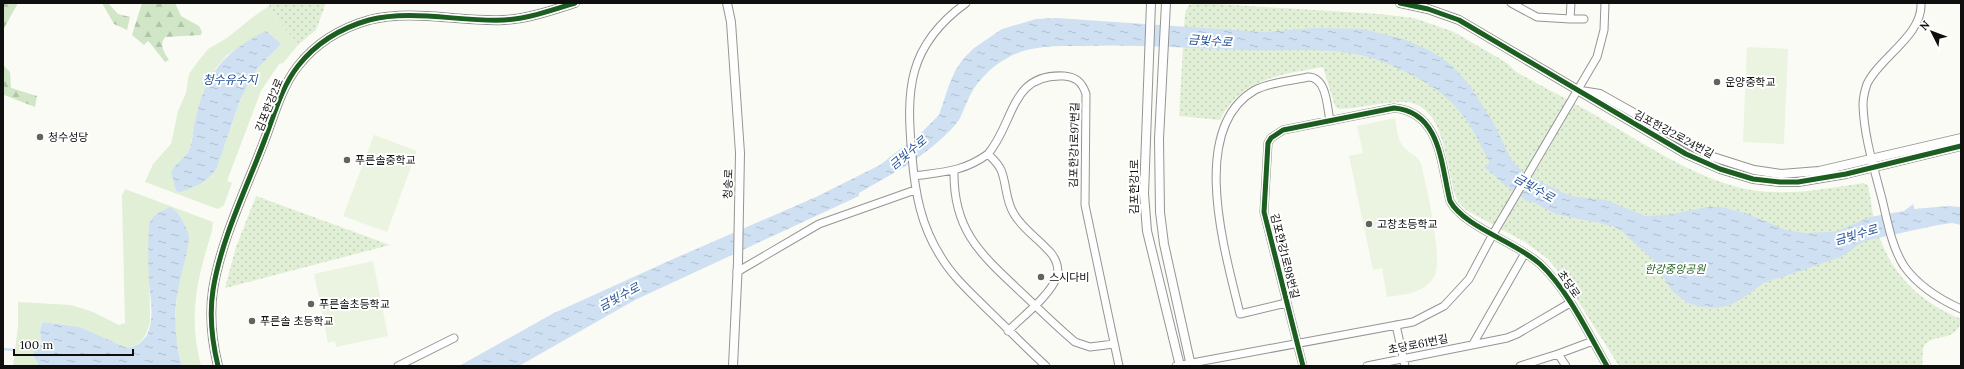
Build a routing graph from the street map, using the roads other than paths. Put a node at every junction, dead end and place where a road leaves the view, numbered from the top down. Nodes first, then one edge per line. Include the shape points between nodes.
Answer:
1 (575, 3) edge
2 (727, 3) edge
3 (966, 3) edge
4 (1166, 3) edge
5 (1400, 3) edge
6 (1512, 3) edge
7 (1571, 3) edge
8 (1604, 3) edge
9 (1921, 3) edge
10 (1151, 7) edge
11 (1570, 19) junction
12 (1584, 19) dead end
13 (1578, 90) junction
14 (1330, 121) junction
15 (1961, 138) edge
16 (1961, 146) edge
17 (988, 154) junction
18 (1873, 163) junction
19 (954, 171) junction
20 (914, 174) junction
21 (915, 190) junction
22 (1493, 234) junction
23 (1525, 253) junction
24 (738, 272) junction
25 (1286, 303) junction
26 (1570, 303) junction
27 (1034, 305) junction
28 (1961, 309) edge
29 (1396, 325) junction
30 (1008, 331) junction
31 (454, 338) dead end
32 (1593, 341) junction
33 (1114, 344) junction
34 (1297, 344) junction
35 (1473, 344) junction
36 (1558, 354) junction
37 (1404, 358) junction
38 (1190, 364) edge
39 (218, 366) edge
40 (398, 366) edge
41 (734, 366) edge
42 (1046, 366) edge
43 (1119, 366) edge
44 (1178, 366) edge
45 (1303, 366) edge
46 (1367, 366) edge
47 (1405, 366) edge
48 (1520, 366) edge
49 (1566, 366) edge
50 (1607, 366) edge

1 - 39 street, 김포한강2로 via 526,17 505,20 402,16 370,20 333,35 304,59 292,75 280,101 226,240 216,274 211,325
2 - 24 street, 청송로 via 731,22 740,153
3 - 20 street via 943,23 924,47 914,73 909,95
4 - 38 street via 1159,139 1160,212 1164,244
5 - 13 street, 김포한강2로24번길 via 1459,20
6 - 11 street via 1537,17
7 - 11 street
8 - 13 street via 1601,47
9 - 18 street via 1916,24 1878,67 1867,85 1862,103
10 - 44 street, 김포한강1로 via 1145,215
11 - 12 street
13 - 18 street, 김포한강2로24번길 via 1686,154 1720,169 1753,179 1780,182 1810,181
13 - 22 street
14 - 22 street, 초당로 via 1394,108 1417,115 1429,126 1435,138 1450,201 1468,220
14 - 25 street, 김포한강1로98번길 via 1284,130 1268,143 1264,212
14 - 25 street, 김포한강1로98번길 via 1321,83 1314,77 1308,77 1265,86 1254,91 1230,114 1221,135 1217,165 1217,209 1240,314
15 - 18 street, 김포한강2로24번길
16 - 18 street, 김포한강2로24번길
17 - 19 street, 김포한강1로97번길
17 - 27 street via 1001,169 1014,215 1048,249 1056,262 1057,275 1054,281
17 - 33 street, 김포한강1로97번길 via 1021,92 1035,80 1043,77 1069,76 1084,86 1085,205
18 - 28 street via 1894,244 1904,265 1921,285 1935,296
19 - 20 street, 김포한강1로97번길
19 - 27 street via 955,198 968,236 988,260
20 - 21 street
21 - 24 street via 819,224
21 - 30 street via 926,230 941,258 952,274
22 - 23 street, 초당로
22 - 29 street via 1469,279 1453,298 1427,316
23 - 26 street, 초당로 via 1546,270
23 - 35 street
24 - 41 street, 청송로
25 - 34 street, 김포한강1로98번길
26 - 32 street, 초당로
26 - 35 street, 초당로61번길 via 1517,334
27 - 30 street
27 - 33 street via 1081,346 1100,347
29 - 34 street
29 - 37 street
30 - 42 street
31 - 40 street
32 - 36 street
32 - 50 street, 초당로
33 - 43 street, 김포한강1로97번길
34 - 38 street
34 - 45 street, 김포한강1로98번길
35 - 37 street, 초당로61번길
36 - 48 street
36 - 49 street
37 - 46 street, 초당로61번길
37 - 47 street
38 - 44 street

